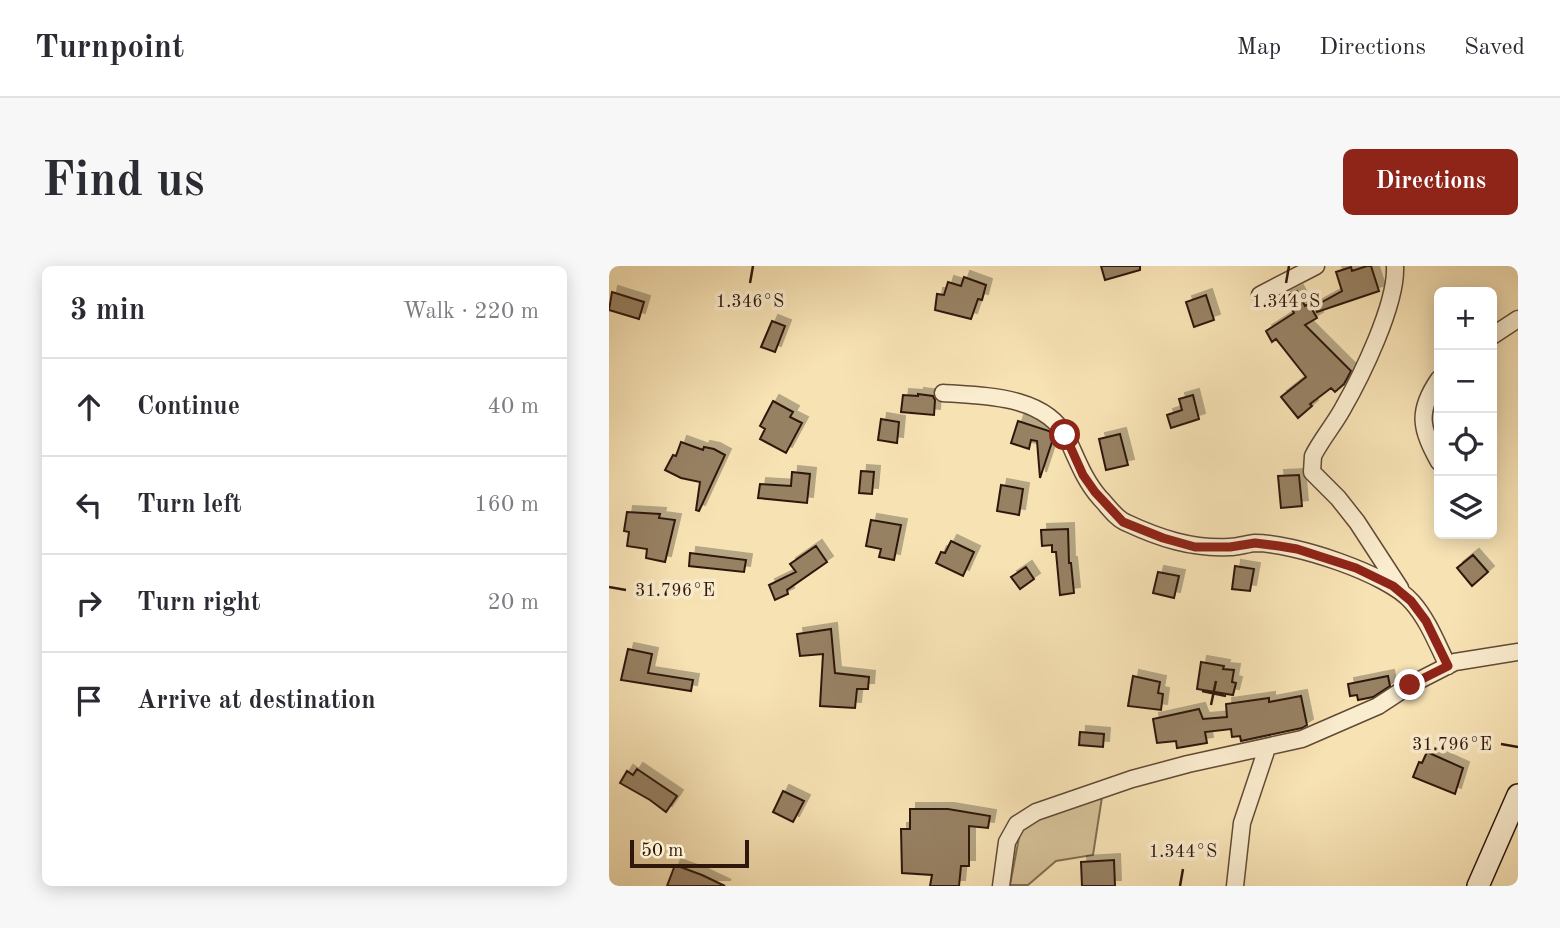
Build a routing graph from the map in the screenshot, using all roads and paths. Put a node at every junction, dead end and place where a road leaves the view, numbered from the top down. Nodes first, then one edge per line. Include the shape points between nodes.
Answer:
1 (1316, 266) edge
2 (1395, 266) edge
3 (1260, 295) dead end
4 (1518, 319) edge
5 (1497, 333) edge
6 (1434, 386) edge
7 (943, 393) dead end
8 (1434, 450) edge
9 (1402, 592) junction
10 (1518, 652) edge
11 (1448, 666) junction
12 (1267, 748) junction
13 (1516, 805) edge
14 (1001, 886) edge
15 (1235, 886) edge
16 (1478, 886) edge

1 - 3 street
2 - 9 street via 1391,294 1369,355 1311,464 1312,472 1357,522
4 - 5 street
6 - 8 street via 1427,397 1423,425
7 - 9 street via 1002,398 1054,421 1083,475 1123,522 1195,547 1255,543 1297,549 1356,568
9 - 11 street via 1426,621
10 - 11 street
11 - 12 street via 1330,728
12 - 14 street via 1224,754 1132,779 1036,812 1017,824 1007,842
12 - 15 street via 1242,823
13 - 16 main road

